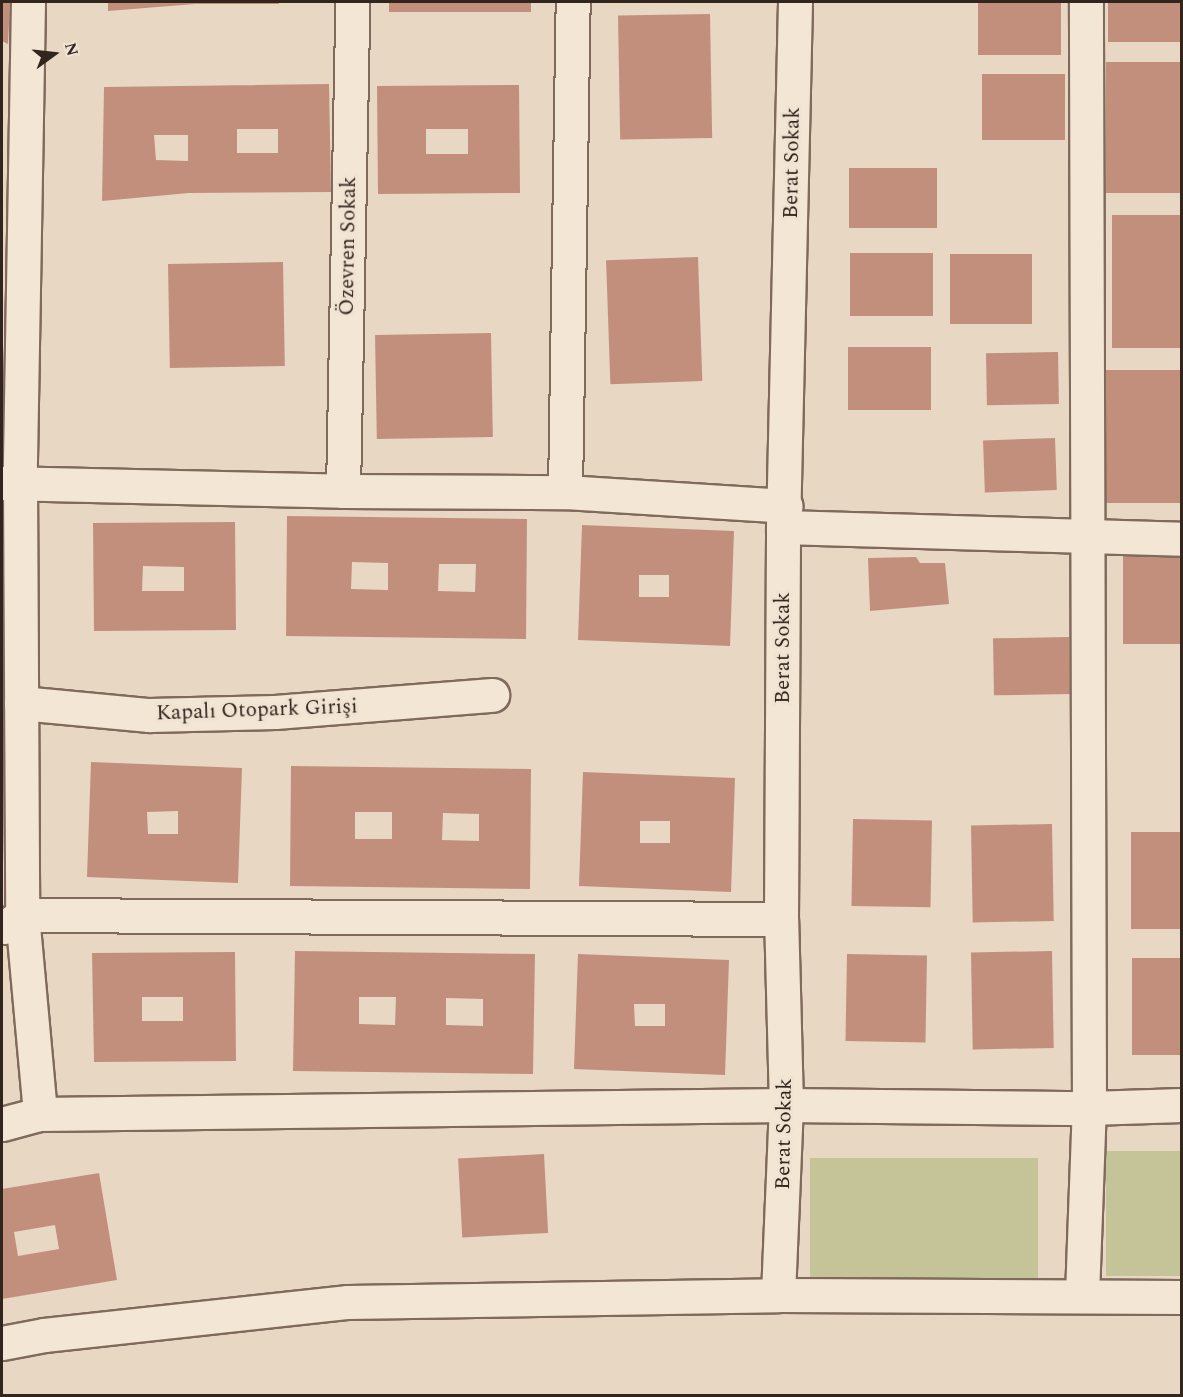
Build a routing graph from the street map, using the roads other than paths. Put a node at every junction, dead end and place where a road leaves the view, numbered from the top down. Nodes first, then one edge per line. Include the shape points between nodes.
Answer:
1 (28, 2) edge
2 (352, 2) edge
3 (573, 2) edge
4 (795, 2) edge
5 (1086, 2) edge
6 (14, 82) edge
7 (12, 306) edge
8 (11, 483) edge
9 (343, 491) junction
10 (565, 492) junction
11 (784, 516) junction
12 (1087, 534) junction
13 (1182, 539) edge
14 (492, 695) dead end
15 (21, 703) junction
16 (781, 919) junction
17 (12, 922) edge
18 (786, 1105) junction
19 (1182, 1105) edge
20 (1089, 1108) junction
21 (40, 1114) junction
22 (2, 1124) edge
23 (778, 1295) junction
24 (1082, 1295) junction
25 (1182, 1297) edge
26 (2, 1343) edge

1 - 6 street
2 - 9 street, Özevren Sokak
3 - 10 street
4 - 11 street, Berat Sokak
5 - 12 street
6 - 7 street
7 - 8 street
8 - 9 street
8 - 15 street
9 - 10 street
10 - 11 street
11 - 12 street
11 - 16 street, Berat Sokak
12 - 13 street
12 - 20 street
14 - 15 street, Kapalı Otopark Girişi via 275,712 160,714
15 - 17 street
16 - 17 street
16 - 18 street, Berat Sokak
17 - 21 street
18 - 20 street
18 - 21 street
18 - 23 street, Berat Sokak
19 - 20 street
20 - 24 street
21 - 22 street
23 - 24 street
23 - 26 street via 348,1302 44,1335
24 - 25 street

